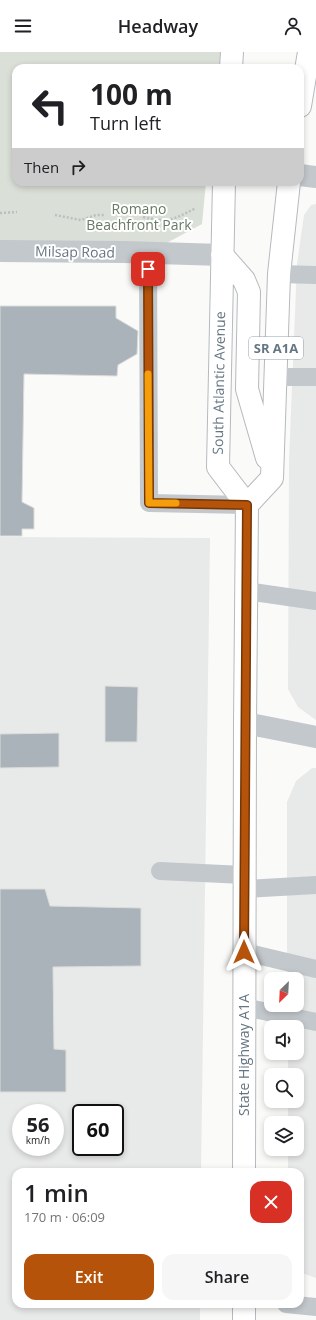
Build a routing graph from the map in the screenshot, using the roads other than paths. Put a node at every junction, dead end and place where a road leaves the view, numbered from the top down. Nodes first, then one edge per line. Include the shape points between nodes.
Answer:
1 (232, 52) edge
2 (309, 52) edge
3 (231, 64) edge
4 (304, 82) edge
5 (304, 176) edge
6 (316, 177) edge
7 (224, 186) edge
8 (289, 186) edge
9 (0, 252) edge
10 (148, 253) junction
11 (222, 255) junction
12 (279, 274) junction
13 (316, 275) edge
14 (275, 377) junction
15 (316, 377) edge
16 (272, 478) junction
17 (247, 505) junction
18 (246, 591) junction
19 (316, 601) edge
20 (245, 723) junction
21 (316, 738) edge
22 (160, 871) dead end
23 (244, 882) junction
24 (316, 885) edge
25 (244, 952) junction
26 (316, 969) edge
27 (244, 1007) junction
28 (316, 1022) edge
29 (244, 1168) edge
30 (304, 1306) edge
31 (316, 1307) edge
32 (244, 1308) edge
33 (244, 1320) edge

1 - 3 main road
2 - 4 main road
5 - 6 street
7 - 11 main road, South Atlantic Avenue
8 - 12 main road, SR A1A
9 - 10 street, Milsap Road
10 - 11 street, Milsap Road
10 - 17 lane via 149,503
11 - 16 main road via 244,280 249,292 247,388
11 - 17 main road, South Atlantic Avenue via 218,467
12 - 13 lane
12 - 14 main road, SR A1A
14 - 15 lane
14 - 16 main road, SR A1A
16 - 17 main road
17 - 18 main road, State Highway A1A
18 - 19 lane
18 - 20 main road, State Highway A1A
20 - 21 street
20 - 23 main road, State Highway A1A
22 - 23 lane
23 - 24 lane
23 - 25 main road, State Highway A1A
25 - 26 lane
25 - 27 main road, State Highway A1A
27 - 28 lane
27 - 29 main road, State Highway A1A
30 - 31 lane
32 - 33 main road

